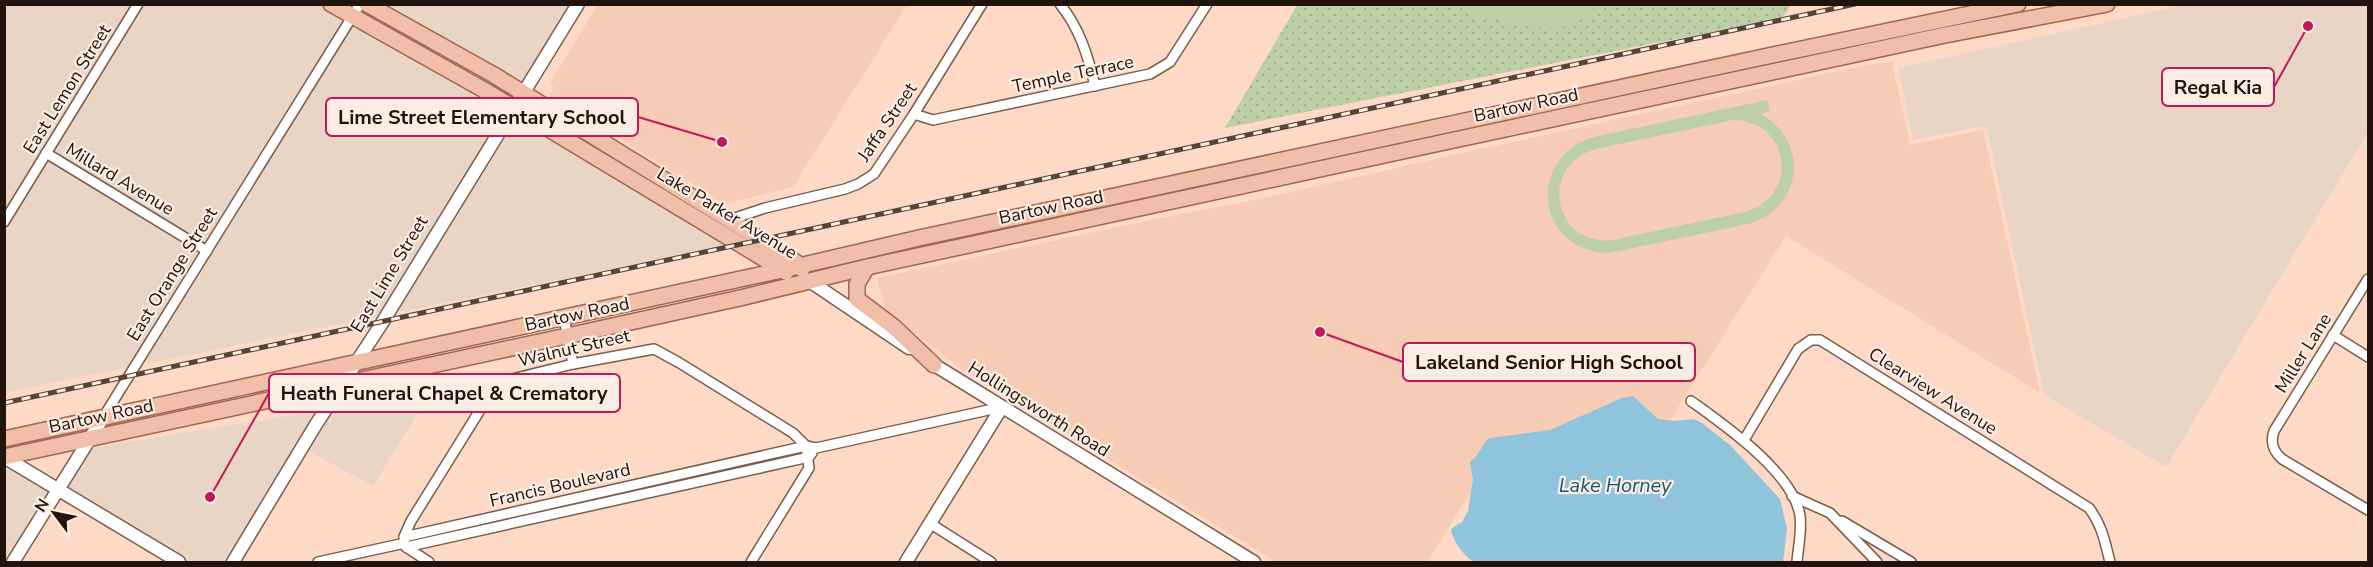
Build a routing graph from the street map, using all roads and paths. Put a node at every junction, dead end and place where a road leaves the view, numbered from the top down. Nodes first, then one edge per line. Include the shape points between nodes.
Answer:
1 (138, 4) edge
2 (331, 4) edge
3 (367, 4) edge
4 (578, 4) edge
5 (982, 4) edge
6 (1060, 4) edge
7 (1207, 4) edge
8 (2018, 4) edge
9 (2107, 4) edge
10 (356, 11) edge
11 (1095, 86) junction
12 (523, 92) junction
13 (514, 108) junction
14 (914, 114) junction
15 (1422, 130) junction
16 (1426, 146) junction
17 (46, 153) junction
18 (729, 220) junction
19 (4, 222) edge
20 (710, 226) junction
21 (207, 251) junction
22 (800, 265) junction
23 (867, 267) junction
24 (782, 270) junction
25 (2368, 279) edge
26 (808, 280) junction
27 (564, 318) junction
28 (2333, 335) junction
29 (567, 336) junction
30 (2368, 357) edge
31 (356, 363) junction
32 (573, 364) junction
33 (934, 365) junction
34 (342, 385) junction
35 (1691, 401) dead end
36 (1002, 407) junction
37 (104, 416) junction
38 (91, 437) junction
39 (4, 439) edge
40 (1744, 441) junction
41 (811, 447) junction
42 (5, 457) edge
43 (809, 457) junction
44 (672, 476) junction
45 (675, 487) junction
46 (60, 489) junction
47 (1792, 496) junction
48 (539, 506) junction
49 (2368, 510) edge
50 (1830, 513) junction
51 (542, 517) junction
52 (930, 524) junction
53 (405, 542) junction
54 (14, 562) edge
55 (179, 562) edge
56 (233, 562) edge
57 (318, 562) edge
58 (429, 562) edge
59 (751, 562) edge
60 (906, 562) edge
61 (991, 562) edge
62 (1254, 562) edge
63 (1797, 562) edge
64 (1877, 562) edge
65 (1911, 562) edge
66 (2110, 562) edge

1 - 17 street, East Lemon Street
2 - 10 main road, Lake Parker Avenue
3 - 12 main road, Lake Parker Avenue
4 - 12 street, East Lime Street
5 - 14 street, Jaffa Street
6 - 11 street via 1083,43
7 - 11 street, Temple Terrace via 1164,67 1150,74
8 - 15 main road, Bartow Road
9 - 16 main road, Bartow Road
10 - 13 main road, Lake Parker Avenue
10 - 21 street, East Orange Street
11 - 14 street, Temple Terrace via 933,120
12 - 13 street, East Lime Street
12 - 18 main road, Lake Parker Avenue
13 - 20 main road, Lake Parker Avenue
13 - 31 street, East Lime Street
14 - 18 street, Jaffa Street via 874,174 858,184
15 - 16 street
15 - 22 main road, Bartow Road
16 - 23 main road, Bartow Road
17 - 19 street, East Lemon Street
17 - 21 street, Millard Avenue
18 - 20 street, Jaffa Street
18 - 22 main road, Lake Parker Avenue
20 - 24 main road, Lake Parker Avenue
21 - 37 street, East Orange Street
22 - 24 main road, Bartow Road
22 - 26 main road, Lake Parker Avenue
23 - 26 main road, Bartow Road
23 - 33 main road via 857,284 857,299
24 - 26 main road, Lake Parker Avenue
24 - 27 main road, Bartow Road
25 - 28 street, Miller Lane
26 - 29 main road, Bartow Road
26 - 33 street, Hollingsworth Road
27 - 29 street
27 - 31 main road, Bartow Road
28 - 30 street
28 - 49 street, Miller Lane via 2274,431 2272,443 2282,459
29 - 32 street
29 - 34 main road, Bartow Road
31 - 34 street, East Lime Street
31 - 37 main road, Bartow Road
32 - 41 street, Walnut Street via 656,350
32 - 53 street, Walnut Street via 495,386
33 - 36 street, Hollingsworth Road
34 - 38 main road, Bartow Road
34 - 56 street, East Lime Street
35 - 40 street
36 - 41 street, Francis Boulevard
36 - 52 street
36 - 62 street, Hollingsworth Road
37 - 38 street, East Orange Street
37 - 39 main road, Bartow Road
38 - 42 main road, Bartow Road
38 - 46 street, East Orange Street
40 - 47 street via 1783,481
40 - 66 street, Clearview Avenue via 1798,349 1811,340 1820,340 2089,508 2103,531
41 - 43 street
41 - 44 street, Francis Boulevard
42 - 46 street
43 - 45 street, Francis Boulevard
43 - 59 street via 809,468
44 - 45 street
44 - 48 street, Francis Boulevard
45 - 51 street, Francis Boulevard
46 - 54 street, East Orange Street
46 - 55 street
47 - 50 street
47 - 63 street via 1800,516
48 - 51 street
48 - 53 street, Francis Boulevard
50 - 64 street
50 - 65 street
51 - 53 street, Francis Boulevard
52 - 60 street
52 - 61 street
53 - 57 street, Francis Boulevard
53 - 58 street

